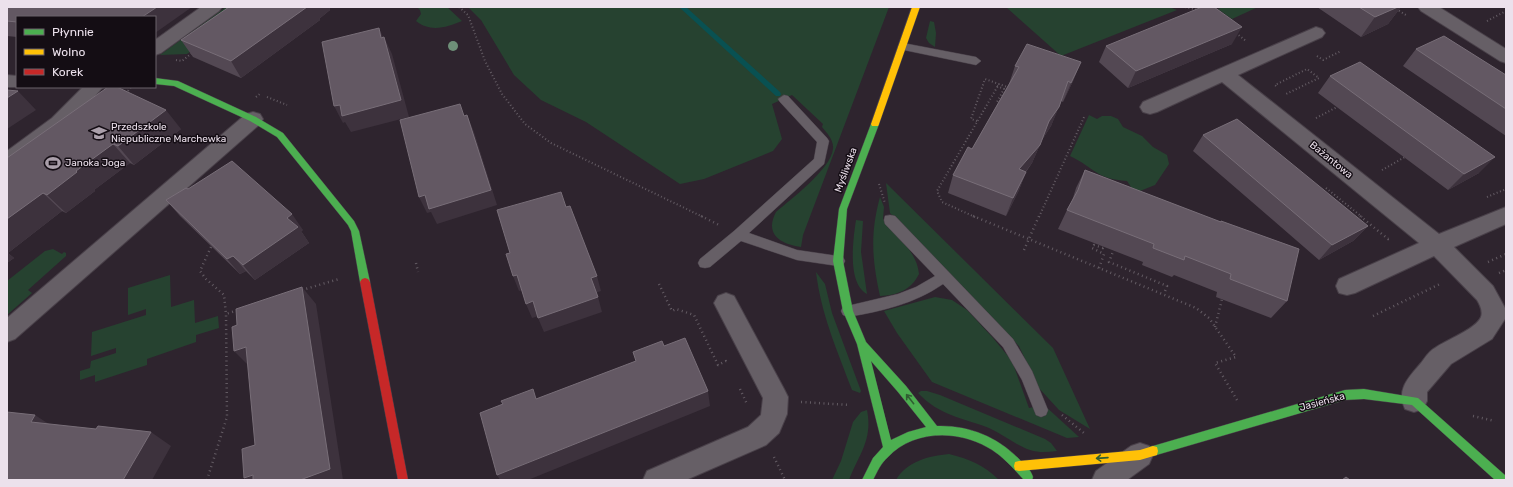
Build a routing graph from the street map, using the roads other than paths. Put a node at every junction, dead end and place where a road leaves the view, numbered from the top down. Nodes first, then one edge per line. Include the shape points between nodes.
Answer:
1 (213, 7) edge
2 (916, 7) edge
3 (1426, 7) edge
4 (1316, 33) dead end
5 (903, 47) junction
6 (156, 48) edge
7 (1506, 57) edge
8 (976, 61) dead end
9 (1224, 74) junction
10 (156, 80) edge
11 (93, 88) edge
12 (784, 99) dead end
13 (1150, 108) dead end
14 (253, 119) junction
15 (7, 162) edge
16 (1506, 215) edge
17 (890, 220) dead end
18 (739, 235) junction
19 (1437, 245) junction
20 (838, 261) junction
21 (705, 263) dead end
22 (945, 276) junction
23 (1347, 286) dead end
24 (726, 303) dead end
25 (848, 311) junction
26 (7, 332) edge
27 (862, 344) junction
28 (1414, 401) junction
29 (1041, 410) dead end
30 (934, 430) junction
31 (888, 448) junction
32 (1140, 455) junction
33 (1019, 466) junction
34 (403, 480) edge
35 (656, 480) edge
36 (867, 480) edge
37 (1030, 480) edge
38 (1105, 480) edge
39 (1503, 480) edge

1 - 6 street
2 - 5 street, Myśliwska
3 - 7 street
4 - 9 street
5 - 8 lane
5 - 20 street, Myśliwska via 843,209
9 - 13 street
9 - 19 street, Bażantowa
10 - 14 street via 175,83
11 - 15 street via 59,124
12 - 18 lane via 823,141 820,161
14 - 26 street
14 - 34 street via 280,135 344,212 355,231
16 - 19 street
17 - 22 lane
18 - 20 lane via 797,255
18 - 21 lane
19 - 23 street
19 - 28 street, Bażantowa via 1485,293 1493,308 1493,319 1484,332 1442,356 1415,388
20 - 25 street, Myśliwska
22 - 25 lane via 908,298
22 - 29 lane via 1008,343 1018,357
24 - 35 street via 775,397 777,409 766,430 750,440
25 - 27 street, Myśliwska
30 -> 27 street, Myśliwska
27 - 31 street, Myśliwska
28 - 32 street, Jasieńska via 1364,394 1345,395
28 - 39 street
30 - 31 street via 901,439
30 - 33 street via 957,431 979,438 1001,450
31 - 36 street via 870,469
32 -> 33 street, Jasieńska
32 - 38 street, Jasieńska
33 - 37 street

